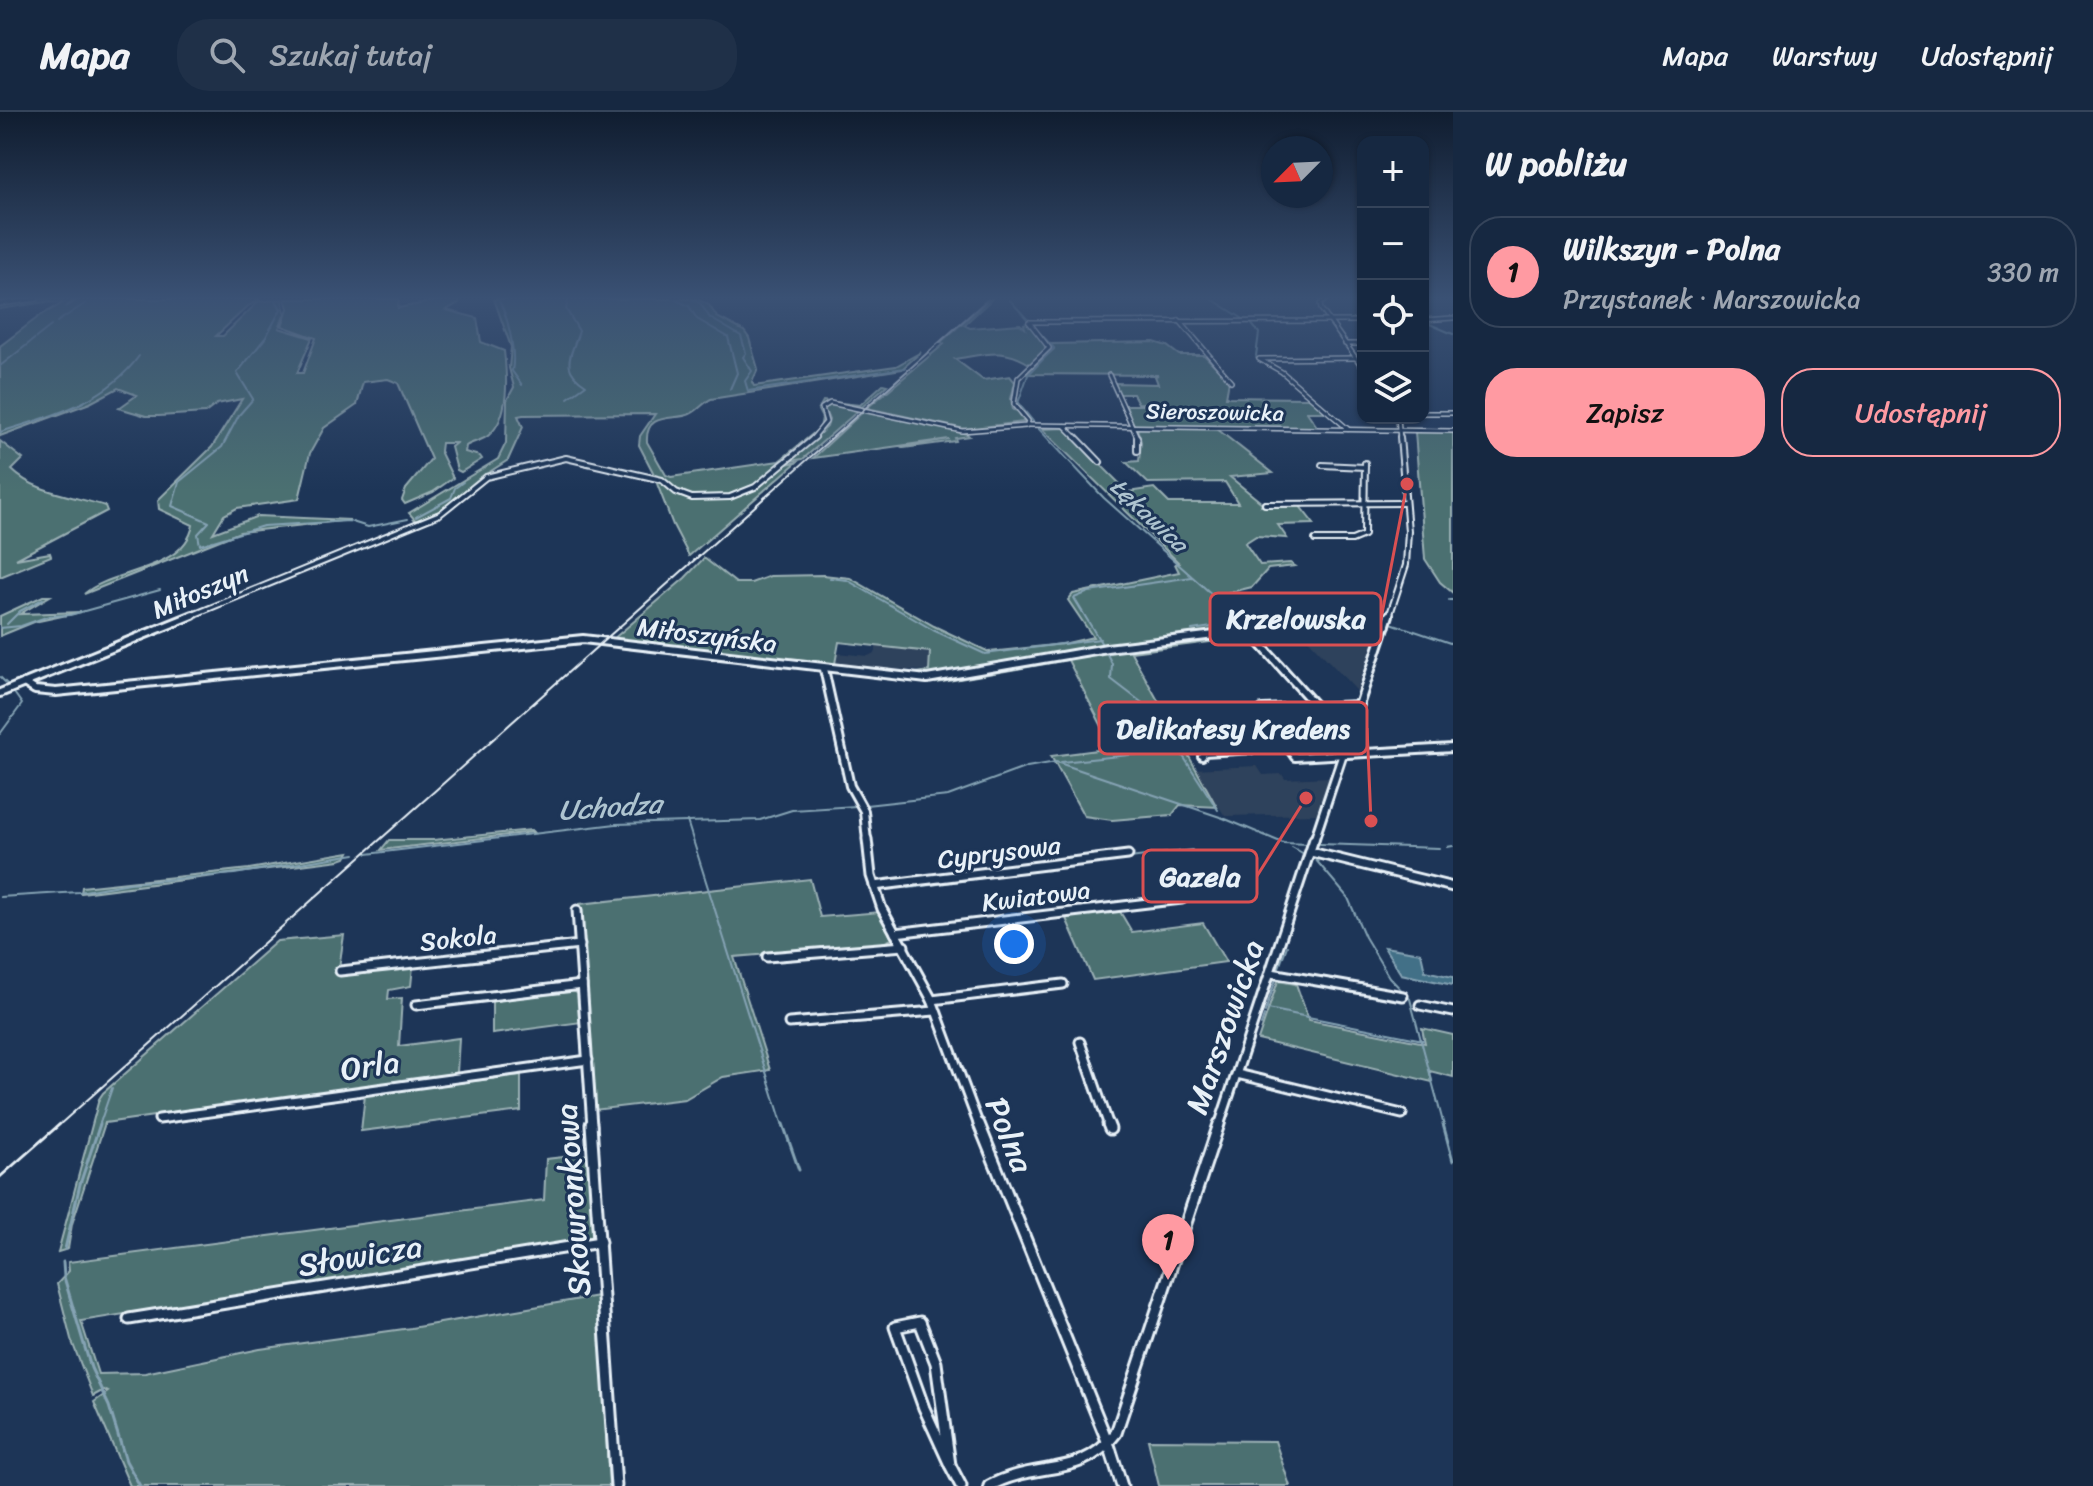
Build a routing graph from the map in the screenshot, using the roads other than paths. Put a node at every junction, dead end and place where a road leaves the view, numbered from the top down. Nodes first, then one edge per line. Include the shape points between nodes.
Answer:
1 (1033, 363) edge
2 (1214, 363) edge
3 (1266, 363) edge
4 (1109, 375) dead end
5 (1231, 381) dead end
6 (1429, 413) edge
7 (1453, 413) edge
8 (1399, 424) edge
9 (1028, 425) junction
10 (1065, 426) junction
11 (1132, 427) junction
12 (1348, 429) junction
13 (1401, 431) junction
14 (1453, 431) edge
15 (1137, 451) dead end
16 (1100, 462) dead end
17 (1322, 465) dead end
18 (662, 480) joint
19 (1364, 503) junction
20 (1405, 503) junction
21 (1265, 504) dead end
22 (1315, 540) dead end
23 (1387, 623) junction
24 (1255, 638) dead end
25 (824, 669) junction
26 (24, 683) junction
27 (0, 693) edge
28 (1315, 705) junction
29 (1360, 705) junction
30 (1270, 723) junction
31 (1224, 727) dead end
32 (1288, 747) junction
33 (1453, 748) edge
34 (1343, 755) junction
35 (1202, 756) dead end
36 (1311, 852) junction
37 (1128, 855) dead end
38 (874, 886) junction
39 (1453, 887) edge
40 (1182, 899) dead end
41 (577, 910) dead end
42 (895, 933) junction
43 (580, 945) junction
44 (904, 946) junction
45 (767, 957) dead end
46 (340, 971) dead end
47 (1271, 973) junction
48 (1063, 984) dead end
49 (582, 985) junction
50 (1403, 996) dead end
51 (932, 1000) junction
52 (416, 1005) dead end
53 (1420, 1005) dead end
54 (935, 1011) junction
55 (1453, 1012) edge
56 (789, 1023) dead end
57 (1080, 1042) dead end
58 (588, 1060) junction
59 (1237, 1074) junction
60 (1402, 1114) dead end
61 (159, 1119) dead end
62 (1110, 1129) dead end
63 (600, 1242) junction
64 (129, 1319) dead end
65 (1110, 1448) junction
66 (950, 1467) junction
67 (616, 1486) edge
68 (961, 1486) edge
69 (989, 1486) edge
70 (1122, 1486) edge

1 - 9 street via 1018,378 1014,404
2 - 5 street
3 - 12 street
4 - 11 street
6 - 7 street
8 - 13 street, Marszowicka
9 - 10 street, Sieroszowicka
9 - 18 street, Sieroszowicka via 962,431 830,403 822,408 826,422 819,434 745,493 692,498
10 - 11 street, Sieroszowicka
10 - 16 street
11 - 12 street, Sieroszowicka
11 - 15 street
12 - 13 street, Sieroszowicka
13 - 14 street, Sieroszowicka
13 - 20 street, Marszowicka
17 - 19 street via 1365,465
18 - 26 street, Miłoszyn via 574,458 482,479 447,510
19 - 20 street
19 - 21 street
19 - 22 street via 1363,537
20 - 23 street, Marszowicka via 1409,552
23 - 25 street, Miłoszyńska via 1330,622 1107,648 927,679
23 - 29 street, Marszowicka
24 - 28 street
25 - 26 street, Miłoszyńska via 583,639 56,692
25 - 38 street, Polna via 850,786 864,811
26 - 27 street, Miłoszyn
28 - 29 street
28 - 30 street via 1264,708
29 - 34 street, Marszowicka
30 - 31 street
30 - 32 street
32 - 34 street via 1295,757
32 - 35 street
33 - 34 street
34 - 36 street, Marszowicka
36 - 39 street
36 - 47 street, Marszowicka
37 - 38 street, Cyprysowa
38 - 42 street, Polna
40 - 42 street, Kwiatowa
41 - 43 street, Skowronkowa
42 - 44 street, Polna
43 - 46 street, Sokola
43 - 49 street, Skowronkowa
44 - 45 street
44 - 51 street, Polna
47 - 50 street
47 - 59 street, Marszowicka
48 - 51 street
49 - 52 street
49 - 58 street, Skowronkowa
51 - 54 street, Polna
53 - 55 street
54 - 56 street
54 - 65 street, Polna
57 - 62 street
58 - 61 street, Orla
58 - 63 street, Skowronkowa
59 - 60 street
59 - 65 street, Marszowicka
63 - 64 street, Słowicza
63 - 67 street, Skowronkowa
65 - 69 street via 1086,1469 1014,1475
65 - 70 street, Polna
66 - 66 street via 936,1363 920,1322 895,1327
66 - 68 street

